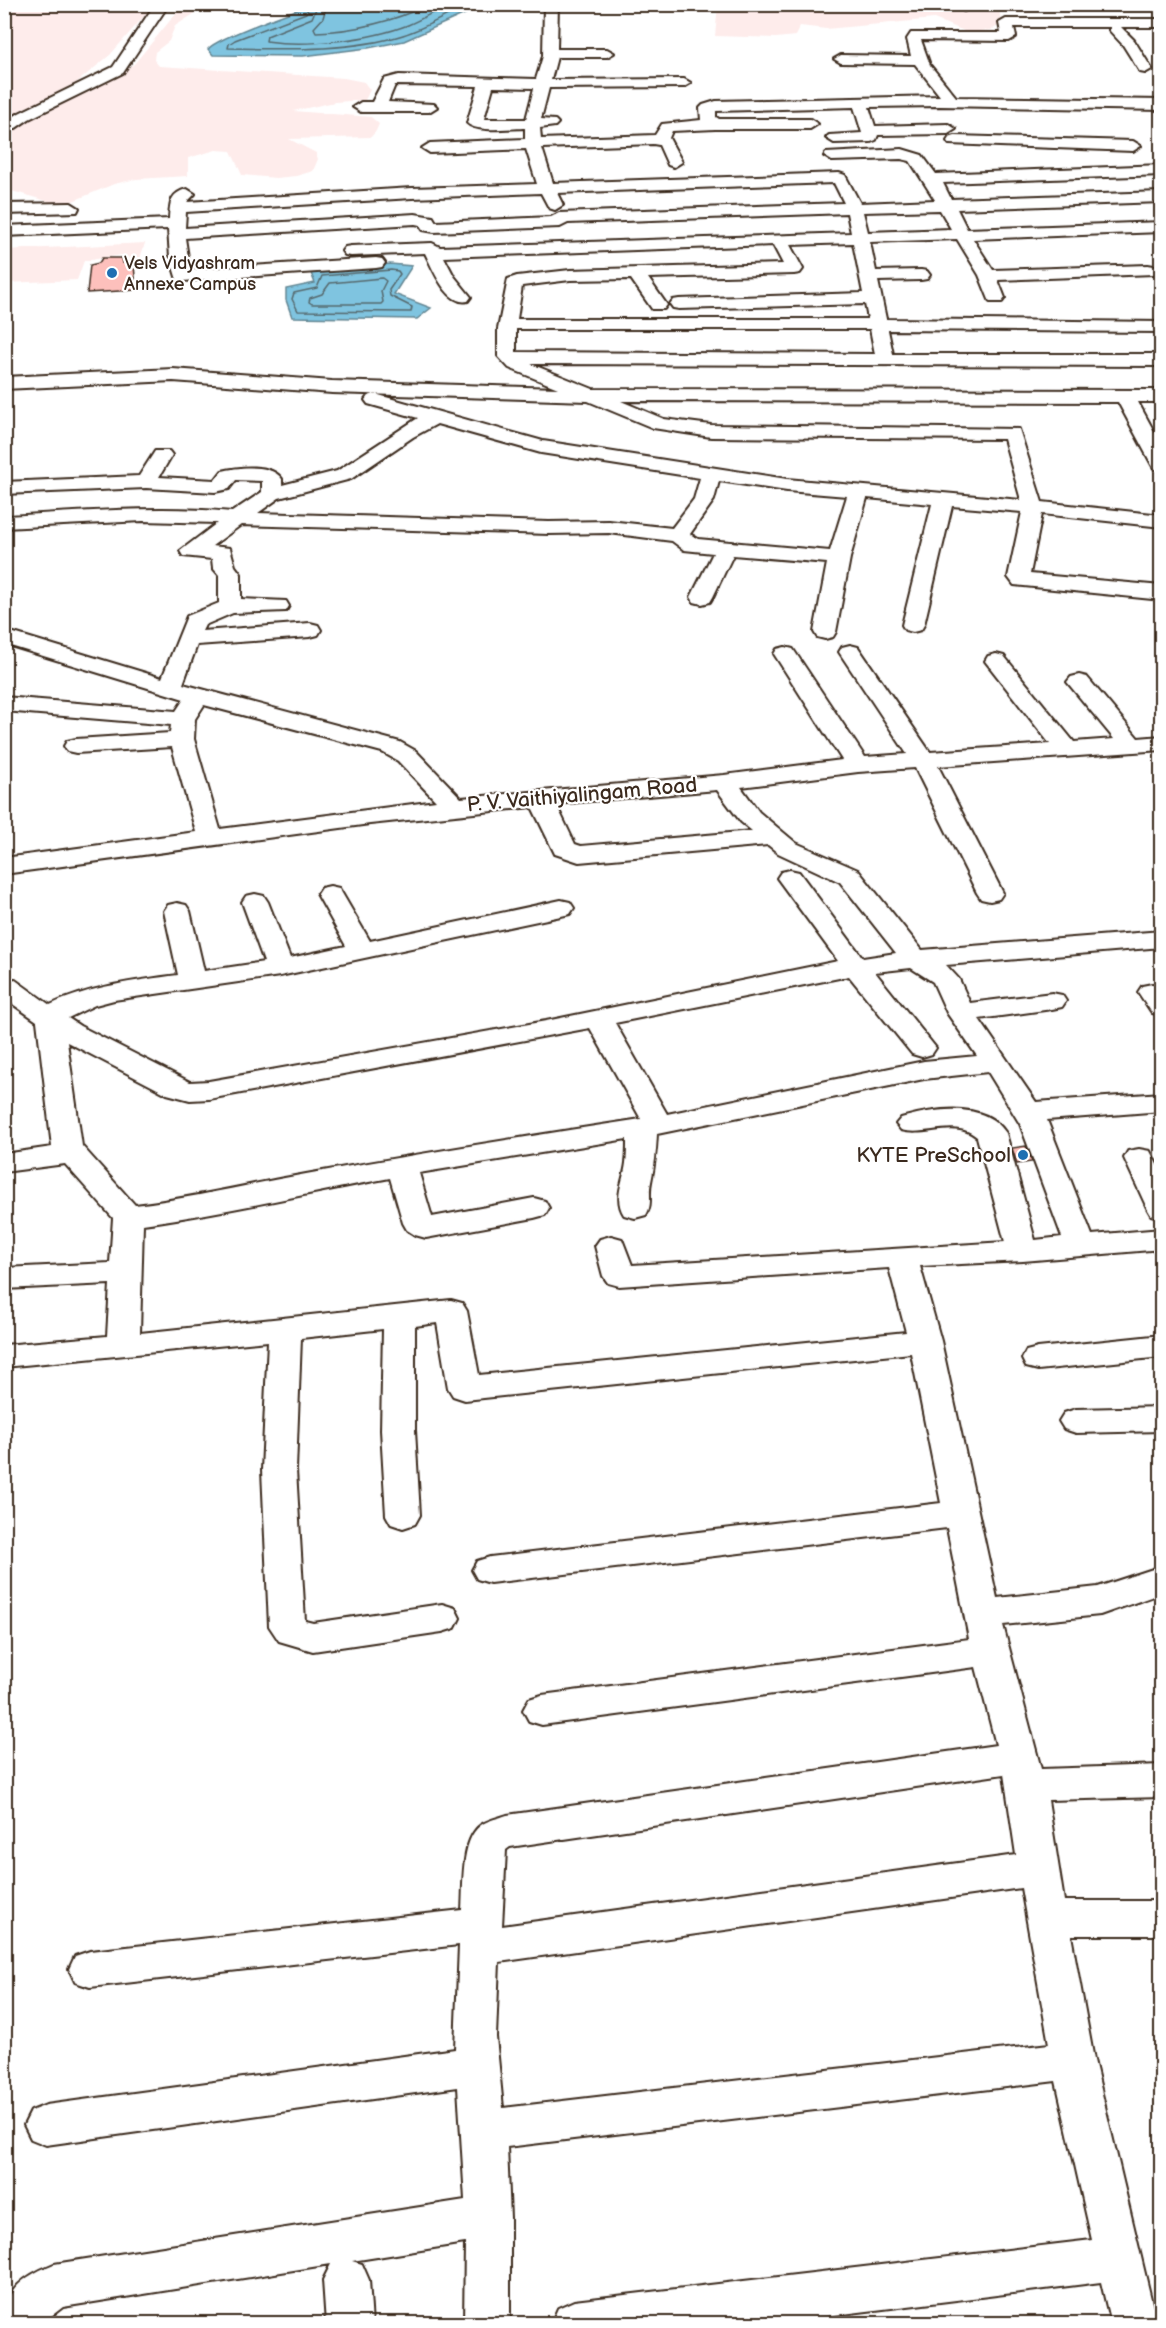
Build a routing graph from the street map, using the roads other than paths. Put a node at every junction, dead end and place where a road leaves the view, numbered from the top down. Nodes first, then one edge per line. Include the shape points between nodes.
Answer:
1 (162, 4) edge
2 (551, 4) edge
3 (998, 13) dead end
4 (1161, 15) edge
5 (1063, 23) junction
6 (1161, 24) edge
7 (1161, 30) edge
8 (1071, 38) dead end
9 (550, 53) junction
10 (607, 53) dead end
11 (841, 59) dead end
12 (920, 60) junction
13 (1125, 69) dead end
14 (1145, 69) junction
15 (1161, 69) edge
16 (612, 70) dead end
17 (866, 71) dead end
18 (555, 72) junction
19 (932, 77) junction
20 (435, 80) junction
21 (487, 82) junction
22 (684, 84) dead end
23 (745, 90) dead end
24 (951, 101) junction
25 (860, 103) junction
26 (1130, 104) junction
27 (800, 105) junction
28 (1161, 105) edge
29 (358, 107) dead end
30 (378, 107) junction
31 (429, 107) junction
32 (563, 122) dead end
33 (532, 123) junction
34 (715, 124) junction
35 (810, 124) junction
36 (430, 126) dead end
37 (4, 131) edge
38 (870, 131) junction
39 (819, 138) junction
40 (1132, 138) junction
41 (660, 140) junction
42 (533, 144) junction
43 (430, 148) dead end
44 (1152, 150) dead end
45 (832, 156) junction
46 (674, 162) dead end
47 (1141, 170) junction
48 (1161, 170) edge
49 (519, 172) dead end
50 (426, 175) dead end
51 (839, 178) junction
52 (932, 178) junction
53 (1161, 196) edge
54 (552, 201) junction
55 (948, 205) junction
56 (854, 207) junction
57 (71, 208) dead end
58 (4, 209) edge
59 (1161, 227) edge
60 (4, 231) edge
61 (178, 232) junction
62 (410, 234) dead end
63 (962, 234) junction
64 (858, 237) junction
65 (779, 240) junction
66 (431, 246) junction
67 (560, 248) junction
68 (376, 263) dead end
69 (794, 269) junction
70 (1148, 270) dead end
71 (1102, 272) junction
72 (636, 273) junction
73 (570, 274) junction
74 (921, 274) dead end
75 (988, 275) junction
76 (867, 276) junction
77 (1113, 287) dead end
78 (462, 297) dead end
79 (871, 298) junction
80 (996, 298) dead end
81 (805, 300) junction
82 (658, 305) junction
83 (508, 322) junction
84 (879, 324) junction
85 (1161, 327) edge
86 (508, 358) junction
87 (780, 359) junction
88 (885, 359) junction
89 (1161, 360) edge
90 (4, 383) edge
91 (332, 387) junction
92 (587, 395) junction
93 (781, 395) junction
94 (920, 396) junction
95 (1001, 396) junction
96 (1125, 396) junction
97 (1161, 396) edge
98 (435, 417) junction
99 (784, 432) junction
100 (924, 432) junction
101 (1012, 433) junction
102 (162, 455) dead end
103 (1161, 465) edge
104 (711, 474) junction
105 (146, 482) junction
106 (4, 488) edge
107 (858, 493) junction
108 (272, 494) junction
109 (943, 500) junction
110 (1034, 507) junction
111 (5, 516) edge
112 (238, 519) junction
113 (1161, 521) edge
114 (678, 535) junction
115 (726, 548) junction
116 (839, 558) junction
117 (1161, 594) edge
118 (702, 597) dead end
119 (230, 606) junction
120 (278, 606) dead end
121 (913, 625) dead end
122 (310, 630) dead end
123 (825, 632) dead end
124 (4, 637) edge
125 (188, 639) junction
126 (850, 652) dead end
127 (785, 654) dead end
128 (996, 661) dead end
129 (1079, 682) dead end
130 (170, 687) junction
131 (198, 696) junction
132 (4, 704) edge
133 (182, 729) junction
134 (1161, 743) edge
135 (1131, 745) junction
136 (76, 746) dead end
137 (1068, 750) junction
138 (923, 760) junction
139 (858, 765) junction
140 (724, 782) junction
141 (541, 798) junction
142 (455, 806) junction
143 (774, 837) junction
144 (210, 838) junction
145 (4, 866) edge
146 (789, 878) dead end
147 (990, 893) dead end
148 (330, 894) dead end
149 (255, 902) dead end
150 (561, 908) dead end
151 (177, 911) dead end
152 (1161, 939) edge
153 (362, 951) junction
154 (915, 959) junction
155 (857, 967) junction
156 (280, 968) junction
157 (194, 981) junction
158 (4, 985) edge
159 (1052, 1001) dead end
160 (961, 1013) junction
161 (50, 1016) junction
162 (598, 1018) junction
163 (922, 1048) dead end
164 (996, 1062) junction
165 (1161, 1102) edge
166 (1028, 1112) junction
167 (911, 1124) dead end
168 (651, 1127) junction
169 (72, 1154) junction
170 (1139, 1158) dead end
171 (4, 1163) edge
172 (402, 1167) junction
173 (534, 1208) dead end
174 (635, 1208) dead end
175 (1161, 1208) edge
176 (128, 1216) junction
177 (1161, 1239) edge
178 (611, 1246) dead end
179 (1081, 1246) junction
180 (1023, 1251) junction
181 (902, 1257) junction
182 (126, 1273) junction
183 (4, 1279) edge
184 (399, 1316) junction
185 (285, 1329) junction
186 (925, 1341) junction
187 (123, 1346) junction
188 (1161, 1346) edge
189 (4, 1356) edge
190 (1038, 1359) dead end
191 (1161, 1419) edge
192 (1076, 1421) dead end
193 (961, 1513) junction
194 (403, 1515) dead end
195 (490, 1570) dead end
196 (1161, 1579) edge
197 (981, 1613) junction
198 (442, 1618) dead end
199 (990, 1651) junction
200 (542, 1710) dead end
201 (1022, 1771) junction
202 (1161, 1781) edge
203 (1038, 1869) junction
204 (1048, 1918) junction
205 (1161, 1918) edge
206 (480, 1936) junction
207 (90, 1969) dead end
208 (1073, 2060) junction
209 (476, 2065) junction
210 (46, 2125) dead end
211 (484, 2130) junction
212 (488, 2218) junction
213 (1119, 2259) junction
214 (24, 2324) edge
215 (487, 2324) edge
216 (574, 2324) edge
217 (1134, 2324) edge

1 - 37 street via 118,70 24,116
2 - 9 street
3 - 4 street
5 - 6 street
5 - 8 street
5 - 12 street via 1006,22 1009,37 921,34 914,39
7 - 14 street via 1110,30 1129,43
9 - 10 street
9 - 18 street
11 - 12 street
12 - 19 street
13 - 14 street
14 - 15 street
16 - 18 street
17 - 19 street
18 - 21 street
18 - 22 street
18 - 33 street
19 - 24 street
20 - 21 street
20 - 30 street via 388,82
20 - 31 street
21 - 33 street via 475,123
23 - 27 street via 786,93
24 - 25 street
24 - 26 street
25 - 27 street
25 - 38 street
26 - 28 street
26 - 40 street
27 - 34 street via 710,107 708,119
27 - 35 street
29 - 30 street
30 - 31 street
31 - 36 street
32 - 33 street
33 - 42 street
34 - 35 street
34 - 41 street via 667,127
35 - 39 street
38 - 39 street via 871,137 867,138
38 - 40 street
39 - 45 street
40 - 44 street
40 - 47 street via 1132,158
41 - 42 street
41 - 46 street via 665,142
42 - 43 street
42 - 54 street
45 - 51 street
45 - 52 street via 911,155
47 - 48 street
47 - 52 street
47 - 53 street
49 - 54 street
50 - 61 street via 423,181 187,194 180,196
51 - 54 street
51 - 56 street
52 - 55 street
53 - 55 street
54 - 56 street
54 - 61 street via 412,193
54 - 61 street via 434,227 415,219
54 - 67 street
55 - 56 street
55 - 63 street
56 - 64 street
57 - 58 street
59 - 63 street
60 - 61 street
61 - 62 street
61 - 66 street
61 - 68 street via 183,276
63 - 64 street
63 - 75 street
64 - 65 street
64 - 76 street
65 - 67 street
65 - 69 street
66 - 67 street
66 - 78 street via 446,278
67 - 73 street
69 - 72 street
69 - 81 street
70 - 71 street
71 - 75 street via 1051,280
71 - 77 street
72 - 73 street
72 - 82 street
73 - 83 street via 514,283
74 - 76 street
75 - 80 street
76 - 79 street
79 - 81 street
79 - 84 street
81 - 82 street
82 - 83 street
83 - 84 street
83 - 86 street
84 - 85 street
84 - 88 street
86 - 87 street
86 - 92 street
87 - 88 street
87 - 93 street
88 - 89 street
90 - 91 street via 172,375
91 - 92 street
91 - 98 street
92 - 93 street
92 - 99 street via 660,424 711,431
93 - 94 street
93 - 99 street
94 - 95 street
94 - 100 street
95 - 96 street
95 - 101 street
96 - 97 street
96 - 103 street
98 - 104 street via 541,447
98 - 108 street via 344,475
99 - 100 street
100 - 101 street
101 - 110 street
102 - 105 street
104 - 107 street
104 - 114 street via 704,500
105 - 106 street
105 - 108 street via 222,485 229,475 239,473 268,476 272,479
107 - 109 street
107 - 116 street
108 - 112 street
109 - 110 street
109 - 121 street
110 - 113 street
110 - 117 street via 1019,577 1022,580
111 - 112 street via 194,514
112 - 114 street via 609,527
112 - 119 street via 191,551 222,553 224,568 230,574
114 - 115 street via 692,545
115 - 116 street
115 - 118 street
116 - 123 street
119 - 120 street
119 - 125 street via 195,621
122 - 125 street
124 - 130 street
125 - 130 street
126 - 138 street
127 - 139 street
128 - 137 street
129 - 135 street
130 - 131 street
131 - 133 street
131 - 142 street via 400,751
132 - 133 street
133 - 136 street
133 - 144 street
134 - 135 street, P. V. Vaithiyalingam Road
135 - 137 street, P. V. Vaithiyalingam Road
137 - 138 street, P. V. Vaithiyalingam Road
138 - 139 street, P. V. Vaithiyalingam Road
138 - 147 street
139 - 140 street, P. V. Vaithiyalingam Road
140 - 141 street, P. V. Vaithiyalingam Road
140 - 143 street via 750,817
141 - 142 street, P. V. Vaithiyalingam Road
141 - 143 street via 564,849 579,854
142 - 144 street, P. V. Vaithiyalingam Road
143 - 154 street via 787,848 849,876
144 - 145 street, P. V. Vaithiyalingam Road
146 - 155 street
148 - 153 street
149 - 156 street
150 - 153 street
151 - 157 street
152 - 154 street
153 - 156 street
154 - 155 street
154 - 160 street via 945,979
155 - 162 street
155 - 163 street
156 - 157 street
157 - 161 street via 85,999
158 - 161 street
159 - 160 street
160 - 164 street
161 - 162 street via 70,1032 177,1088 190,1091
161 - 169 street via 67,1148
162 - 168 street
164 - 166 street
164 - 168 street via 924,1070
165 - 166 street
166 - 179 street via 1052,1164
167 - 180 street via 966,1118 984,1125 991,1133
168 - 172 street
168 - 174 street via 635,1184
169 - 171 street
169 - 176 street
170 - 175 street
172 - 173 street via 418,1223 426,1228
172 - 176 street via 196,1207
176 - 182 street
177 - 179 street
178 - 181 street via 619,1276
179 - 180 street
180 - 181 street
181 - 186 street
182 - 183 street
182 - 187 street
184 - 185 street
184 - 186 street via 451,1311 465,1388
184 - 194 street via 398,1430
185 - 187 street
185 - 198 street via 279,1470 287,1626 297,1634 313,1637
186 - 193 street
187 - 189 street
188 - 190 street
191 - 192 street
193 - 195 street
193 - 197 street
196 - 197 street via 1101,1601
197 - 199 street
199 - 200 street
199 - 201 street
201 - 202 street
201 - 203 street
201 - 206 street via 507,1831 487,1844
203 - 204 street
203 - 206 street
204 - 205 street
204 - 208 street
206 - 207 street
206 - 209 street
208 - 211 street
208 - 213 street
209 - 210 street
209 - 211 street
211 - 212 street
212 - 214 street via 54,2286 34,2299 24,2313
212 - 215 street
213 - 216 street
213 - 217 street

